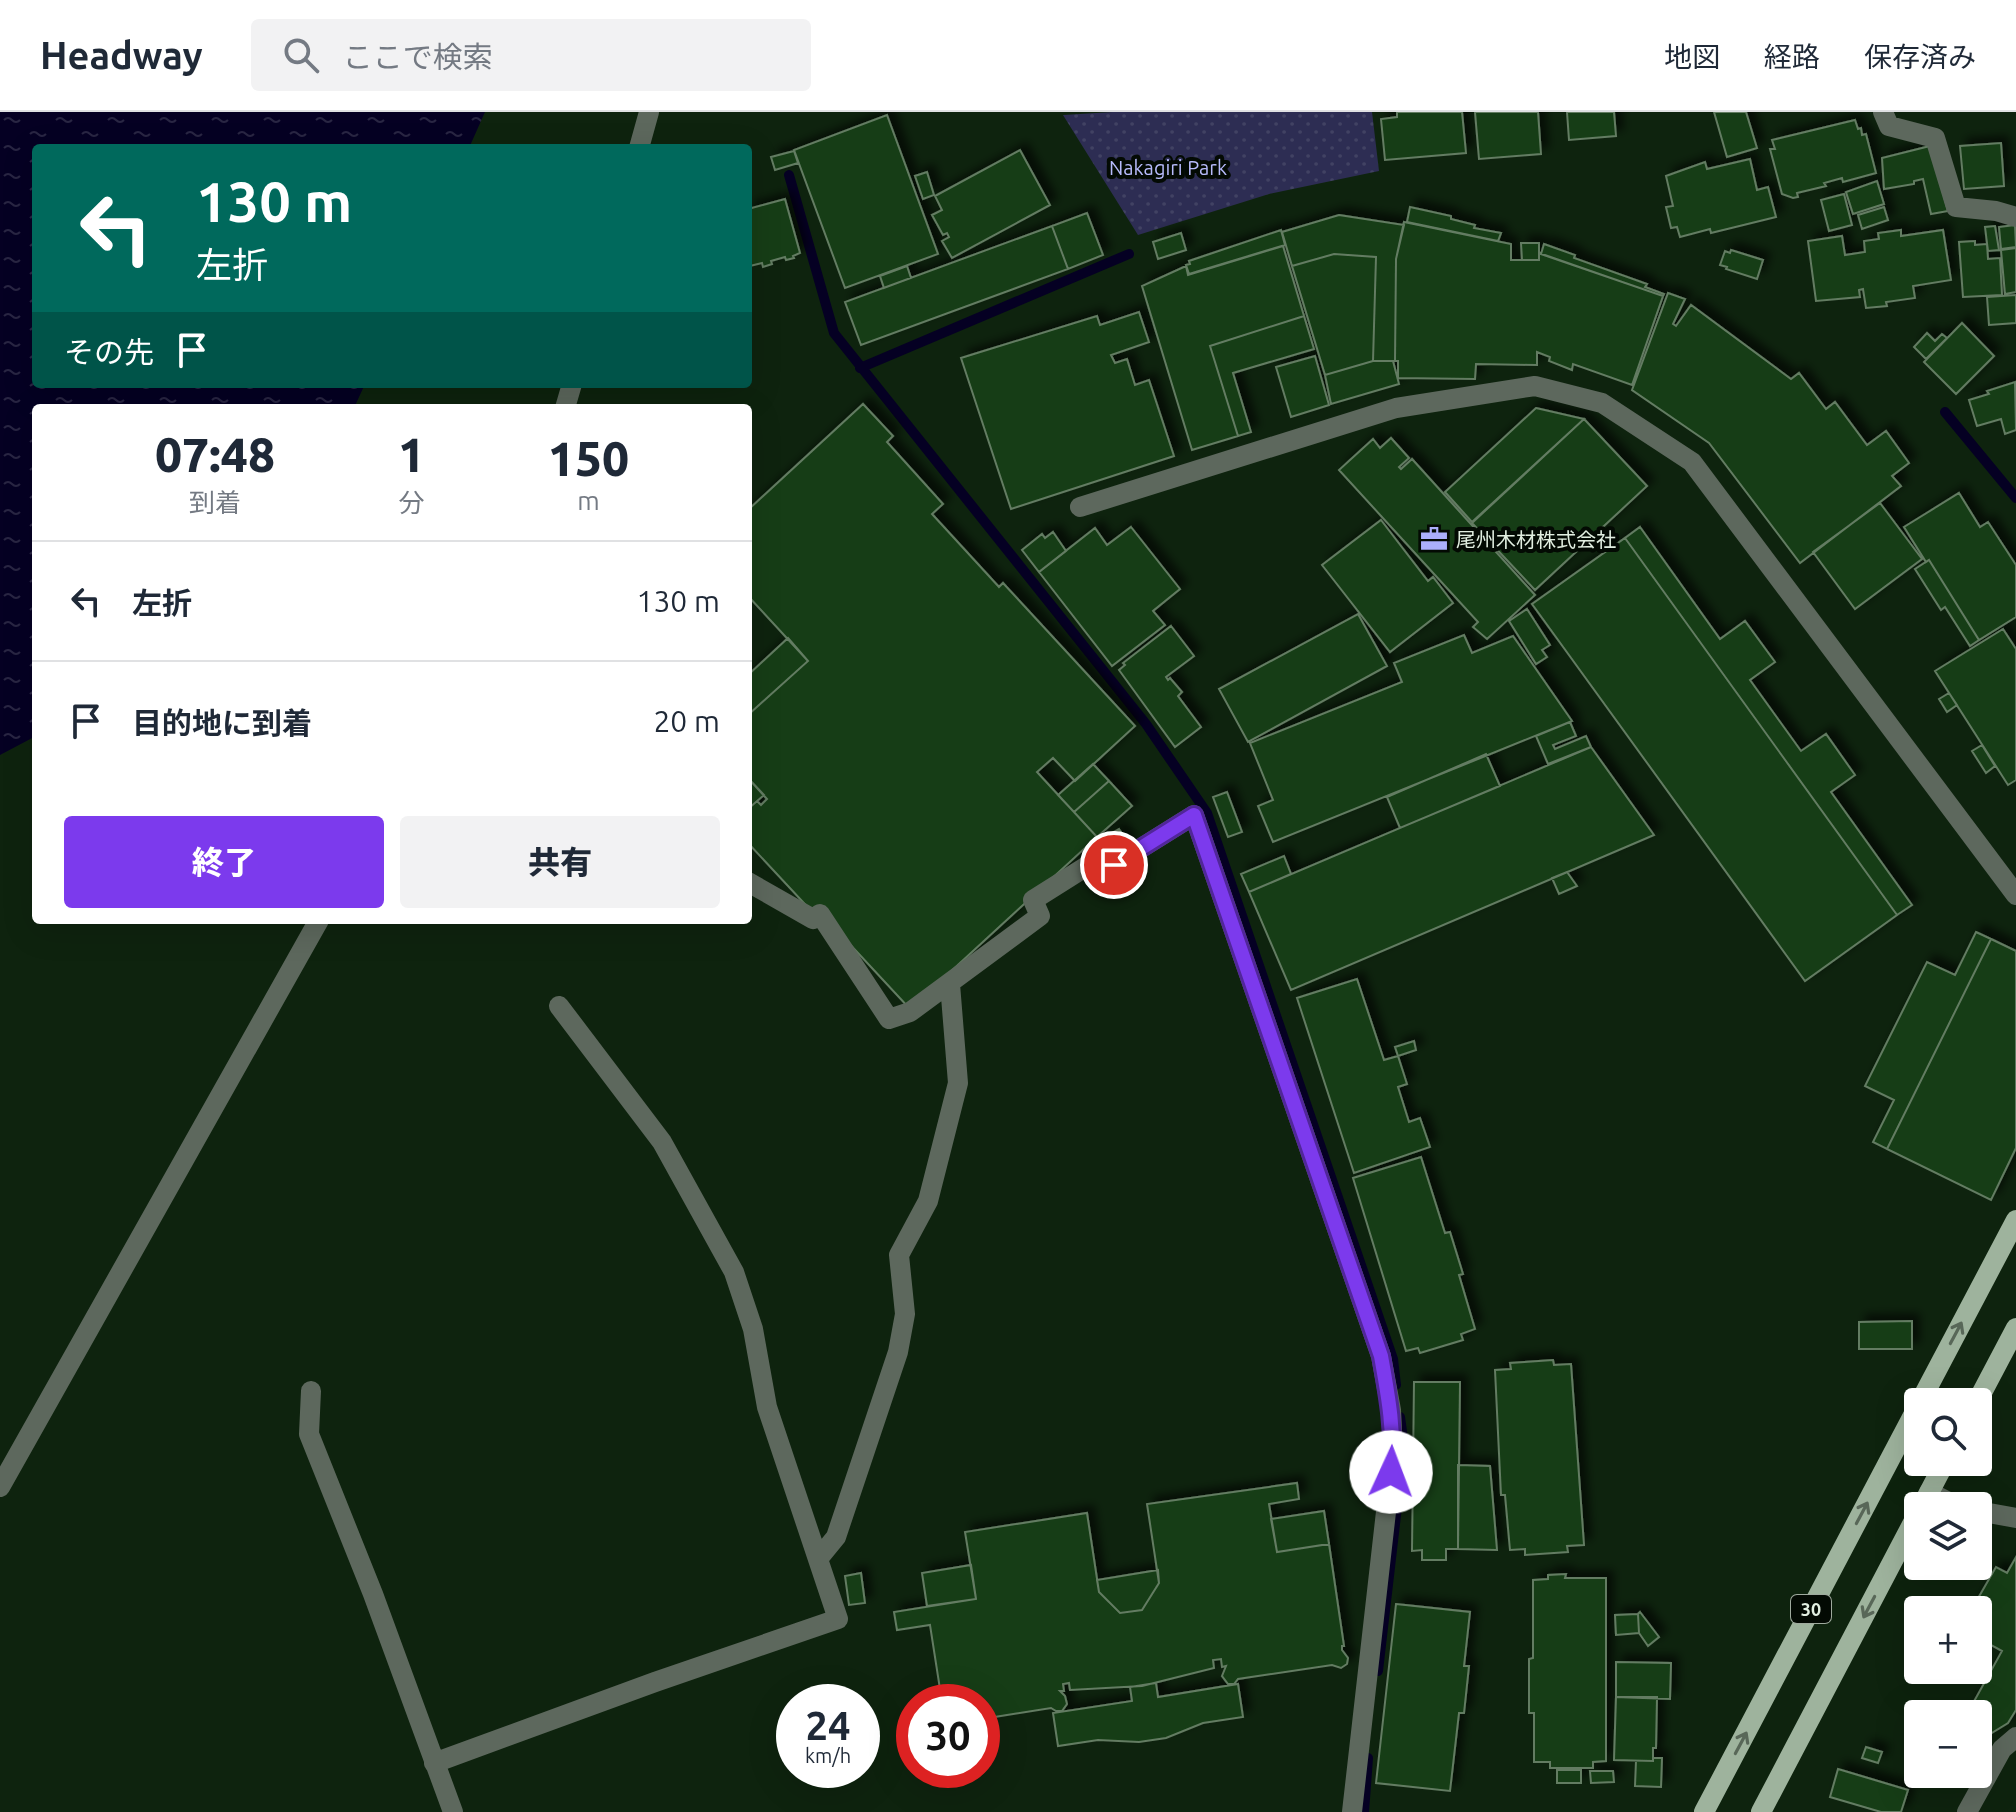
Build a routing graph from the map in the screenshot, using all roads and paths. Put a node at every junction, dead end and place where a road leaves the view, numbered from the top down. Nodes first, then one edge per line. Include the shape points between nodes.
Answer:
1 (649, 112) edge
2 (1883, 112) edge
3 (640, 144) edge
4 (2016, 217) edge
5 (1080, 507) dead end
6 (752, 884) edge
7 (2016, 895) edge
8 (317, 924) edge
9 (950, 984) junction
10 (559, 1006) dead end
11 (2016, 1220) edge
12 (2016, 1328) edge
13 (1927, 1388) edge
14 (1984, 1388) edge
15 (311, 1391) dead end
16 (1904, 1432) edge
17 (0, 1487) edge
18 (1992, 1514) edge
19 (2016, 1518) edge
20 (1904, 1540) edge
21 (818, 1559) junction
22 (2016, 1737) edge
23 (434, 1763) junction
24 (453, 1812) edge
25 (1352, 1812) edge
26 (1704, 1812) edge
27 (1761, 1812) edge
28 (1967, 1812) edge

1 - 3 street
2 - 4 street via 1889,126 1935,138 1956,207
5 - 7 street via 1396,408 1535,386 1602,403 1692,462
6 - 9 street via 813,919 820,914 889,1019 910,1012
8 - 17 street
9 - 21 street via 958,1083 928,1201 899,1255 905,1314 898,1352 836,1537
9 - 25 street via 1040,916 1033,900 1106,854 1114,865 1194,815 1381,1356 1391,1410 1393,1450
10 - 21 street via 662,1142 734,1272 753,1329 767,1407
13 -> 11 main road, 30
12 - 14 main road
15 - 23 street via 309,1434
26 -> 16 main road, 30
18 - 19 street
20 -> 27 main road, 30
21 - 23 street via 838,1619
22 - 28 street via 2002,1749
23 - 24 street

